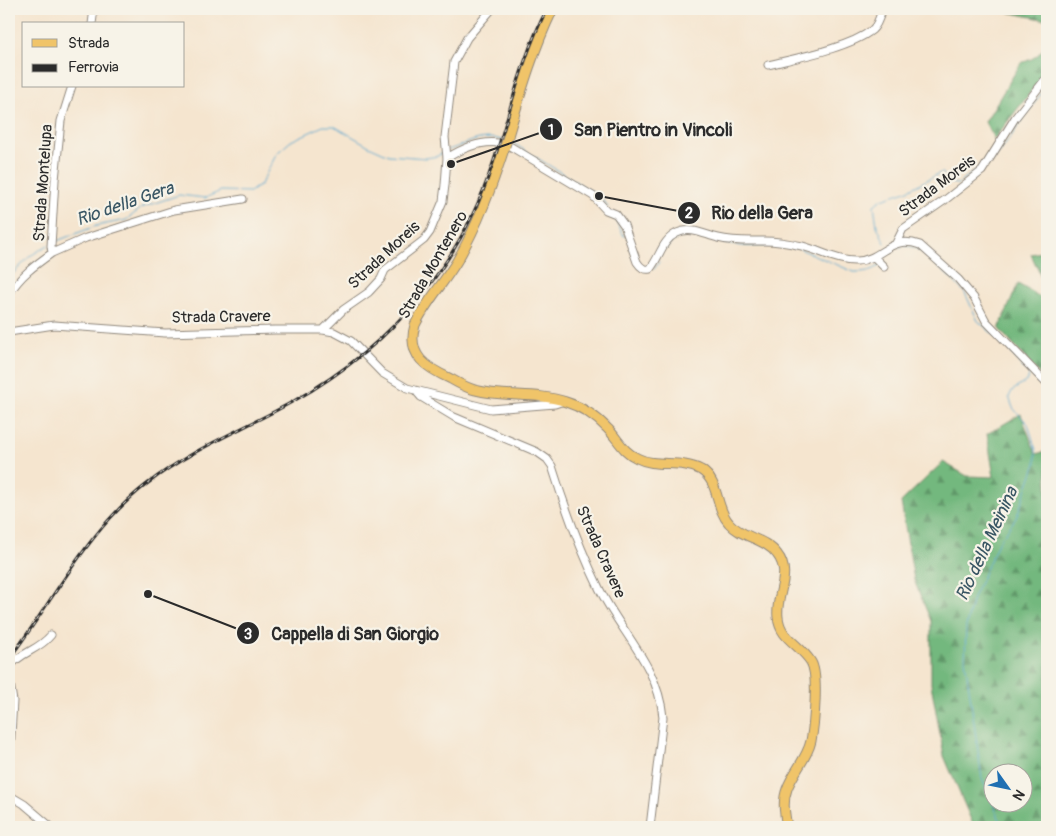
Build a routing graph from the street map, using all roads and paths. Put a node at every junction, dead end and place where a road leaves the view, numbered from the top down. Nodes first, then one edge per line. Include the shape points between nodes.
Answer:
1 (94, 9) edge
2 (492, 9) edge
3 (553, 9) edge
4 (882, 9) edge
5 (92, 22) edge
6 (768, 65) dead end
7 (1047, 78) edge
8 (71, 88) edge
9 (446, 153) junction
10 (243, 200) dead end
11 (896, 243) junction
12 (51, 246) junction
13 (9, 294) edge
14 (323, 330) junction
15 (9, 332) edge
16 (1047, 384) edge
17 (414, 390) junction
18 (564, 401) junction
19 (51, 635) dead end
20 (9, 667) edge
21 (9, 677) edge
22 (9, 768) edge
23 (9, 795) edge
24 (51, 827) edge
25 (650, 827) edge
26 (787, 827) edge

1 - 5 street
2 - 9 street, Strada Moreis via 467,38 454,62
3 - 18 main road, Strada Montenero, bridge via 530,62 492,187 457,261 418,318 412,333 412,345 431,370 474,390
4 - 6 street via 874,28 859,38
7 - 11 street, Strada Moreis via 1015,118 982,171 903,229
8 - 12 street, Strada Montelupa via 61,121
9 - 11 street, Strada Moreis via 482,143 508,145 593,196 612,213 624,225 637,262 645,270 655,263 668,240 685,231 735,242 780,242 858,262 879,262 882,250
9 - 14 street, Strada Moreis via 442,201 430,232 420,244 385,270 369,292
10 - 12 street via 174,210
11 - 16 street via 920,245 958,279 974,298 986,321
12 - 13 street, Strada Montelupa
14 - 15 street, Strada Cravere via 165,332 54,325
14 - 17 street, Strada Cravere via 351,341 382,373
17 - 18 street, Strada Cravere via 490,409
17 - 25 street, Strada Cravere via 454,416 537,452 552,466 576,535 600,590 650,671 661,701 663,717
18 - 26 main road, Strada Montenero via 592,414 624,450 637,458 701,470 713,484 729,523 770,547 782,561 784,580 778,605 779,625 786,637 811,662 815,680 810,745 786,795
19 - 20 street via 38,647 16,658
21 - 22 street via 13,701
23 - 24 street

